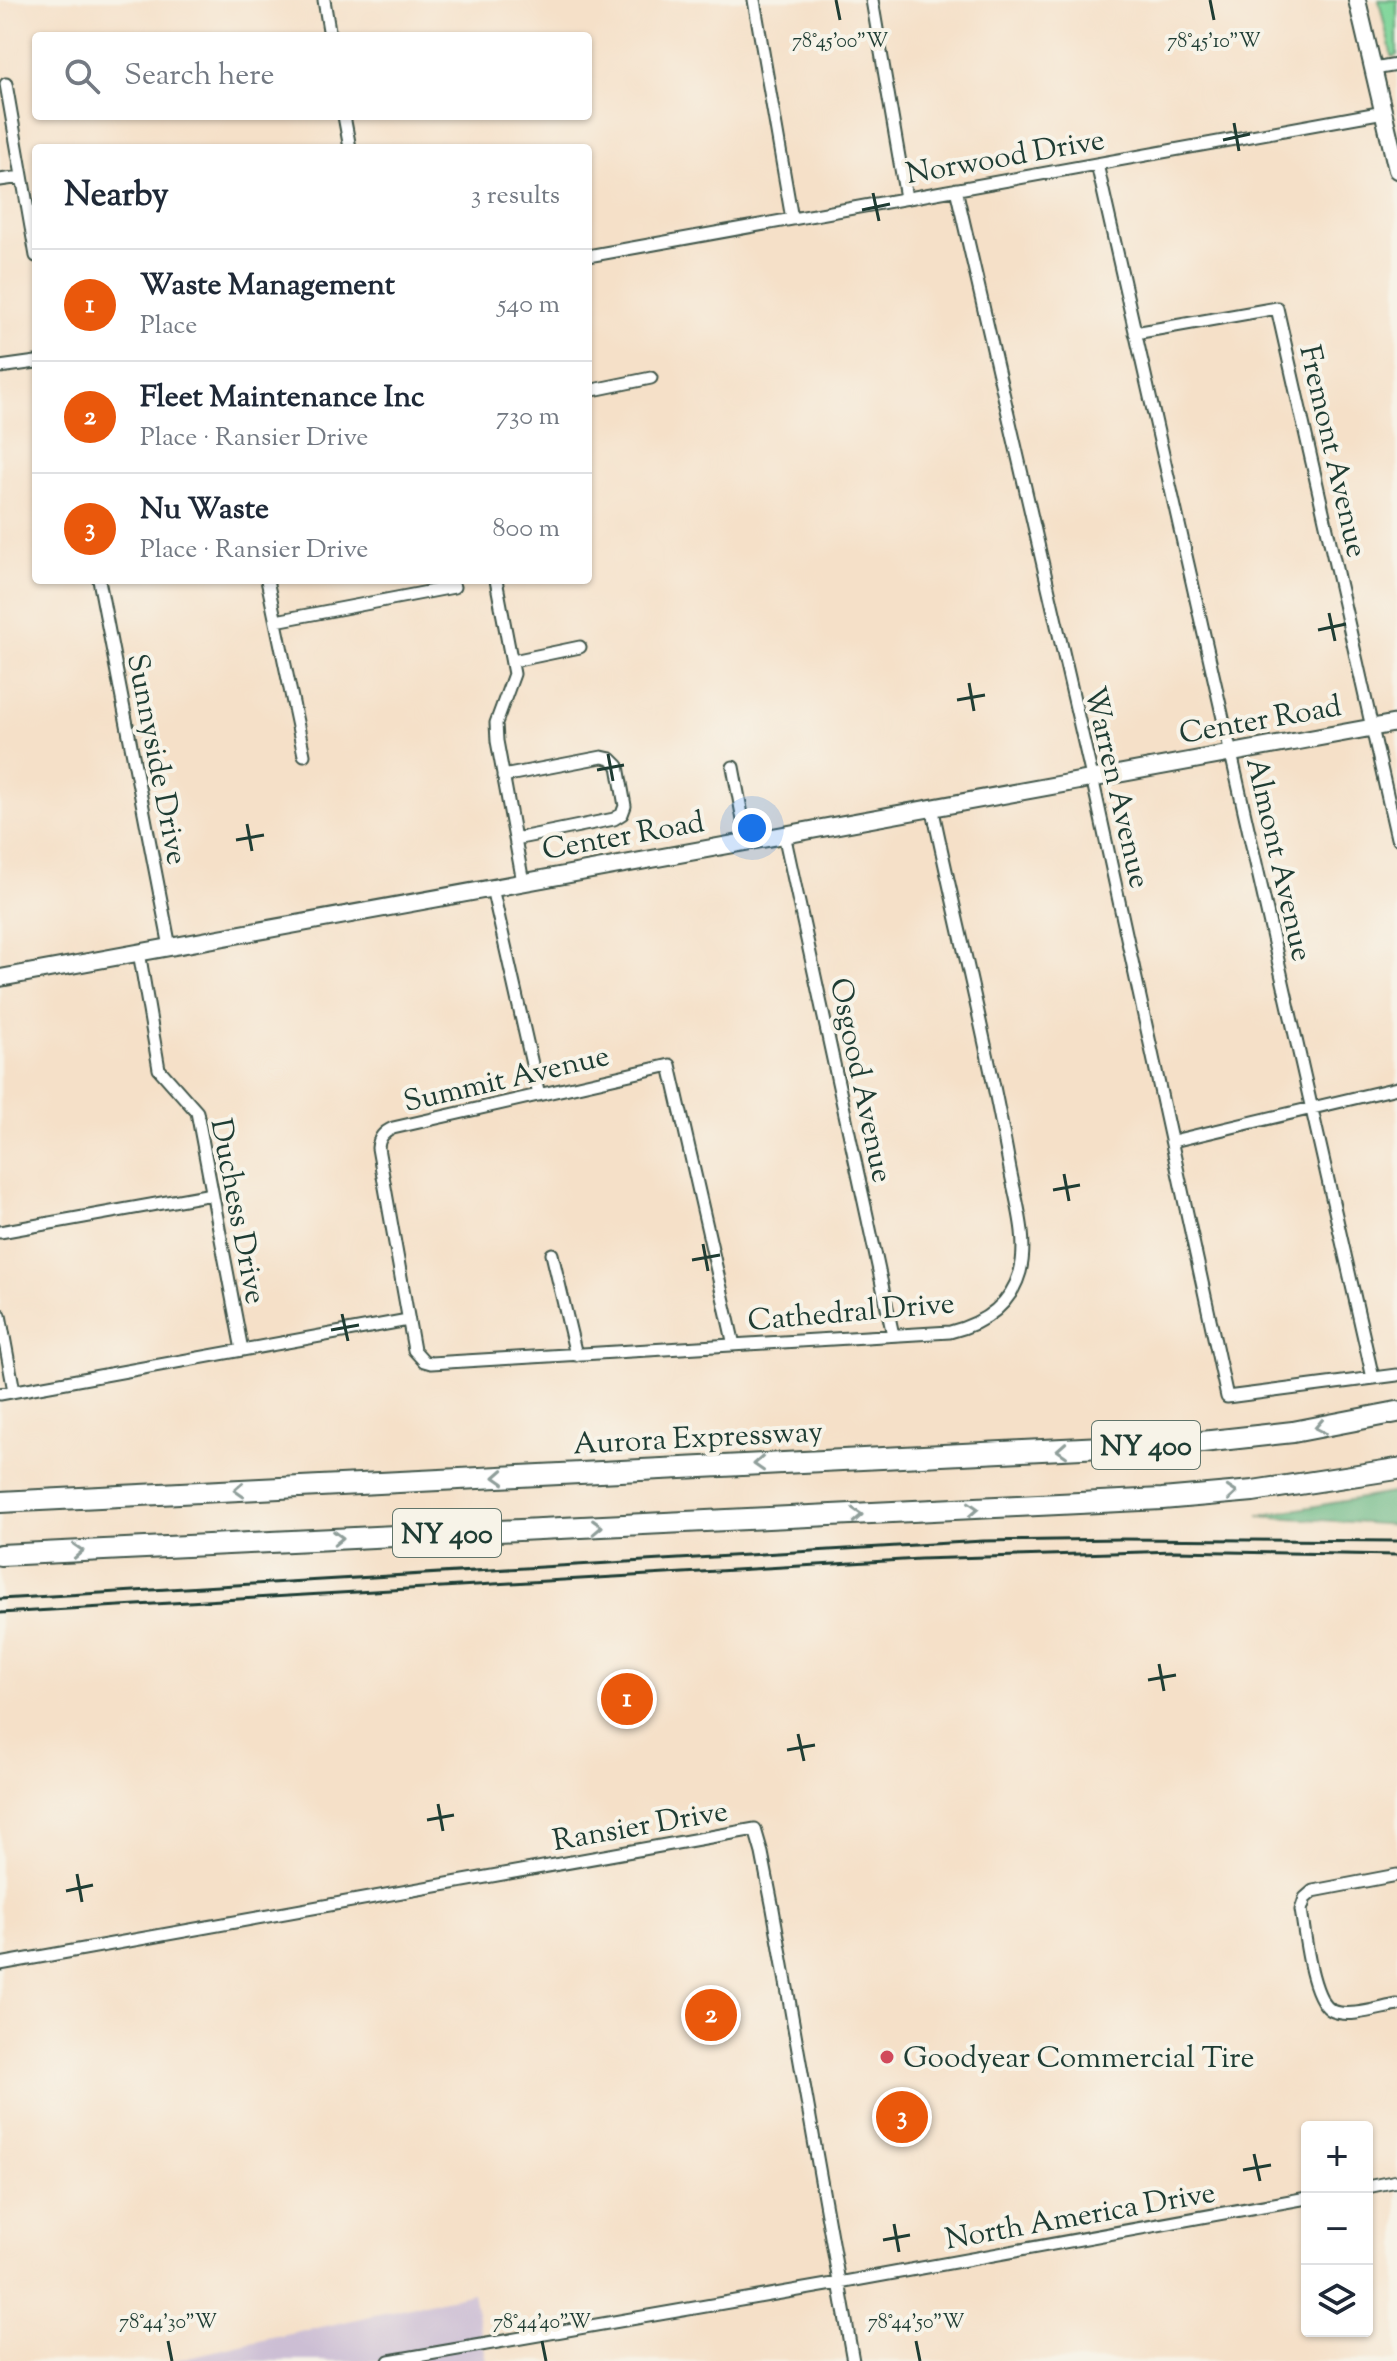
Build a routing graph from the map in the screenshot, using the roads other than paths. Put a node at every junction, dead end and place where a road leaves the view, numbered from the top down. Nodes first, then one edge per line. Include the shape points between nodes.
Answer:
1 (324, 0) edge
2 (754, 0) edge
3 (872, 0) edge
4 (1357, 0) edge
5 (329, 32) edge
6 (1397, 65) edge
7 (1374, 69) junction
8 (6, 84) dead end
9 (1384, 112) junction
10 (345, 120) edge
11 (349, 144) edge
12 (1097, 164) junction
13 (1397, 170) edge
14 (21, 177) junction
15 (0, 180) edge
16 (956, 189) junction
17 (906, 198) junction
18 (792, 219) junction
19 (32, 235) edge
20 (592, 255) edge
21 (1135, 333) junction
22 (32, 363) edge
23 (0, 367) edge
24 (651, 378) dead end
25 (592, 390) edge
26 (100, 584) edge
27 (268, 584) edge
28 (497, 584) edge
29 (454, 587) dead end
30 (276, 621) junction
31 (580, 647) dead end
32 (513, 661) junction
33 (1397, 723) edge
34 (1373, 727) junction
35 (1230, 752) junction
36 (304, 755) dead end
37 (733, 767) dead end
38 (503, 776) junction
39 (1092, 777) junction
40 (932, 806) junction
41 (784, 834) junction
42 (1397, 838) edge
43 (515, 839) junction
44 (747, 841) junction
45 (523, 882) junction
46 (492, 888) junction
47 (170, 947) junction
48 (139, 952) junction
49 (0, 978) edge
50 (1397, 1088) edge
51 (539, 1095) junction
52 (1313, 1108) junction
53 (1173, 1141) junction
54 (212, 1194) junction
55 (0, 1232) edge
56 (552, 1254) dead end
57 (0, 1315) edge
58 (408, 1320) junction
59 (893, 1335) junction
60 (734, 1345) junction
61 (242, 1350) junction
62 (576, 1355) junction
63 (1397, 1375) edge
64 (1373, 1378) junction
65 (14, 1391) junction
66 (0, 1394) edge
67 (1397, 1412) edge
68 (1397, 1469) edge
69 (0, 1502) edge
70 (0, 1555) edge
71 (1397, 1875) edge
72 (0, 1964) edge
73 (1397, 2005) edge
74 (1397, 2181) edge
75 (1373, 2186) edge
76 (1301, 2199) edge
77 (839, 2283) junction
78 (389, 2361) edge
79 (853, 2361) edge

1 - 5 street
2 - 18 street
3 - 17 street
4 - 7 main road
6 - 7 street
7 - 9 main road
8 - 14 street
9 - 12 street, Norwood Drive
9 - 13 main road
10 - 11 street
12 - 16 street, Norwood Drive
12 - 21 street, Almont Avenue
14 - 15 street
14 - 19 street
16 - 17 street, Norwood Drive
16 - 39 street, Warren Avenue
17 - 18 street, Norwood Drive
18 - 20 street, Norwood Drive
21 - 34 street, Fremont Avenue via 1277,308
21 - 35 street, Almont Avenue
22 - 23 street
24 - 25 street
26 - 47 street, Sunnyside Drive
27 - 30 street
28 - 32 street
29 - 30 street
30 - 36 street
31 - 32 street
32 - 38 street via 514,674 496,723
33 - 34 main road, Center Road
34 - 35 main road, Center Road
34 - 42 street, Fremont Avenue
35 - 39 main road, Center Road
35 - 52 street, Almont Avenue
37 - 44 street
38 - 43 street
38 - 43 street via 602,757 618,766 622,814
39 - 40 main road, Center Road
39 - 53 street, Warren Avenue
40 - 41 main road, Center Road
40 - 59 street, Cathedral Drive via 1001,1120 1022,1260 1005,1302 977,1324 950,1332
41 - 44 main road, Center Road
41 - 59 street, Osgood Avenue
43 - 45 street
44 - 45 main road, Center Road
45 - 46 main road, Center Road
46 - 47 main road, Center Road
46 - 51 street
47 - 48 main road, Center Road
48 - 49 main road, Center Road
48 - 54 street, Duchess Drive via 159,1069 197,1112
50 - 52 street
51 - 58 street, Summit Avenue via 383,1134 378,1148
51 - 60 street, Summit Avenue via 670,1065
52 - 53 street
52 - 64 street, Almont Avenue
53 - 64 street, Warren Avenue via 1227,1397
54 - 55 street
54 - 61 street, Duchess Drive
56 - 62 street
57 - 65 street
58 - 61 street
58 - 62 street, Cathedral Drive via 414,1350 431,1363
59 - 60 street, Cathedral Drive
60 - 62 street, Cathedral Drive
61 - 65 street
63 - 64 street
65 - 66 street
67 -> 69 highway, Aurora Expressway / NY 400 via 1202,1442
70 -> 68 highway, NY 400 via 1162,1499
71 - 73 street via 1313,1891 1301,1910 1323,2003 1334,2011 1350,2012
72 - 77 street, Ransier Drive via 755,1829
74 - 75 street
76 - 77 street, North America Drive
77 - 78 street, North America Drive
77 - 79 street, Ransier Drive

